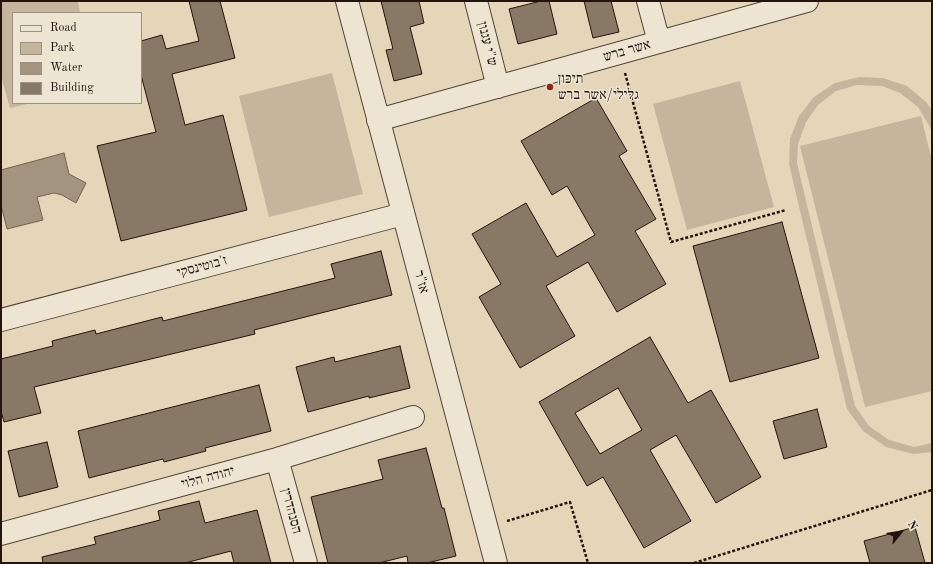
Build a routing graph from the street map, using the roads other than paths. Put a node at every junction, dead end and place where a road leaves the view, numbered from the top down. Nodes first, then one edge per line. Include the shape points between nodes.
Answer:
1 (347, 1) edge
2 (476, 1) edge
3 (648, 1) edge
4 (807, 1) edge
5 (659, 42) junction
6 (498, 87) junction
7 (378, 120) junction
8 (403, 214) junction
9 (1, 320) edge
10 (413, 417) dead end
11 (277, 459) junction
12 (1, 534) edge
13 (306, 563) edge
14 (496, 563) edge

1 - 7 street, אז"ר
2 - 6 street, ש"י עגנון
3 - 5 street
4 - 5 street, אשר ברש
5 - 6 street, אשר ברש
6 - 7 street, אשר ברש
7 - 8 street, אז"ר
8 - 9 street, ז'בוטינסקי
8 - 14 street, אז"ר
10 - 11 street, יהודה הלוי
11 - 12 street, יהודה הלוי
11 - 13 street, הסנהדרין

